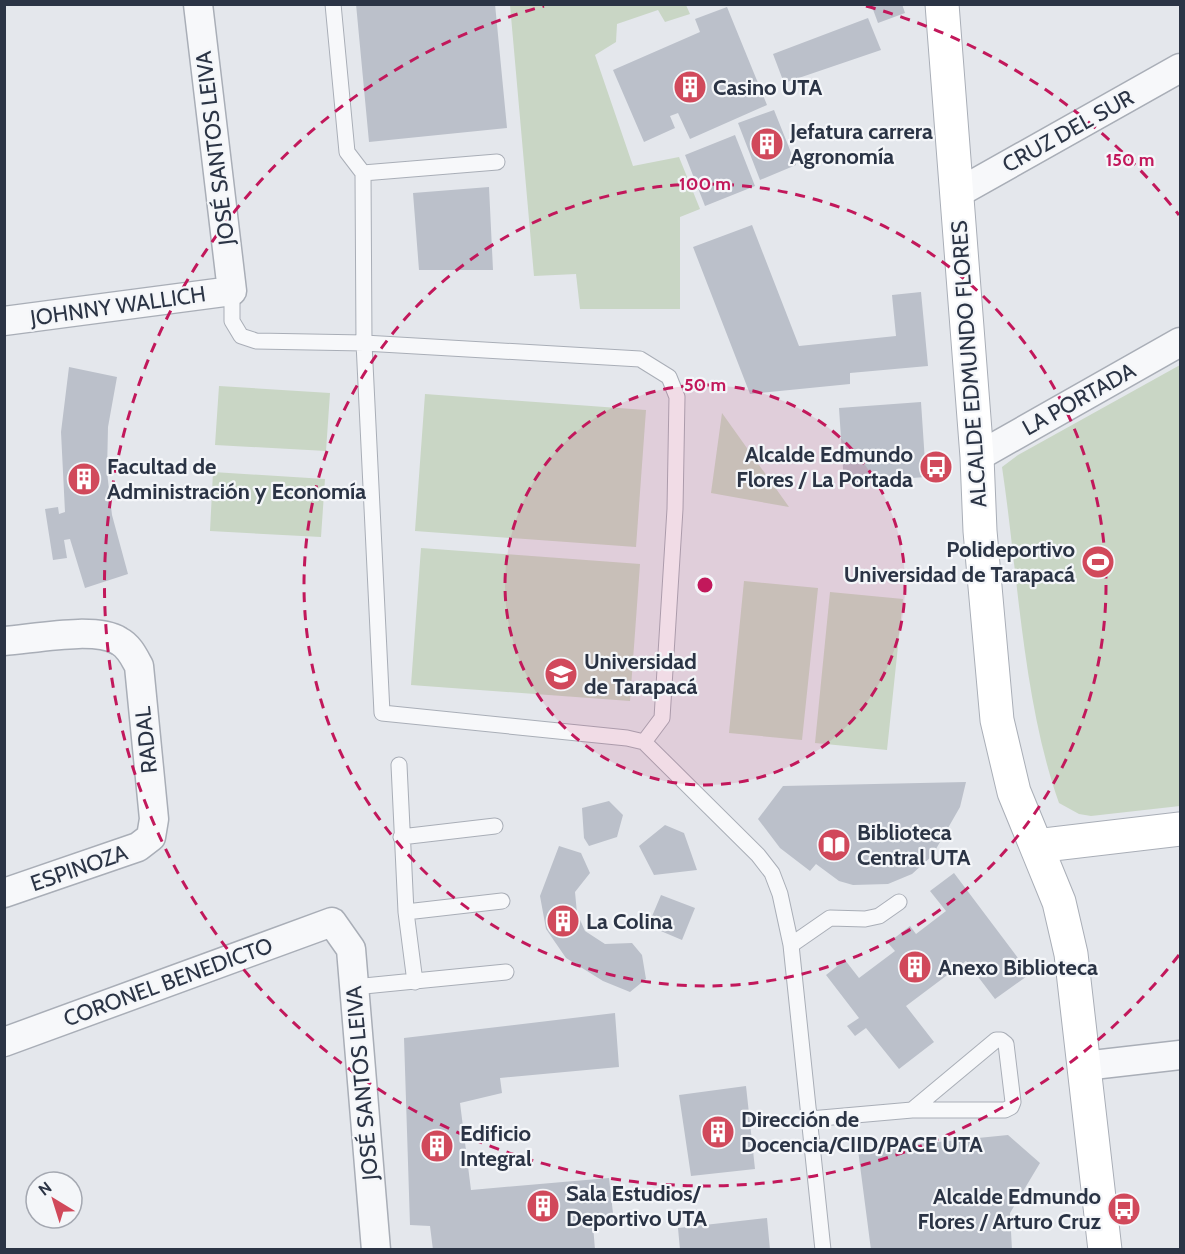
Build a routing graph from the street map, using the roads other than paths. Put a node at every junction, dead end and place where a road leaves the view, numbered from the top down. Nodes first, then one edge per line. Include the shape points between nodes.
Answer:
1 (198, 4) edge
2 (333, 4) edge
3 (942, 4) edge
4 (1180, 68) edge
5 (497, 162) dead end
6 (363, 173) junction
7 (956, 194) junction
8 (232, 291) junction
9 (5, 316) edge
10 (1180, 342) edge
11 (364, 343) junction
12 (977, 457) junction
13 (4, 641) edge
14 (644, 742) junction
15 (399, 765) dead end
16 (495, 826) dead end
17 (1180, 829) edge
18 (151, 837) joint
19 (401, 837) junction
20 (1036, 846) junction
21 (4, 893) edge
22 (502, 901) dead end
23 (899, 902) dead end
24 (406, 912) junction
25 (332, 922) joint
26 (791, 945) junction
27 (506, 972) dead end
28 (415, 982) junction
29 (354, 987) junction
30 (4, 1042) edge
31 (1180, 1055) edge
32 (1084, 1066) junction
33 (912, 1110) junction
34 (810, 1119) junction
35 (376, 1250) edge
36 (823, 1250) edge
37 (1105, 1250) edge

1 - 8 street, JOSÉ SANTOS LEIVA
2 - 6 lane via 347,152
3 - 7 street, ALCALDE EDMUNDO FLORES
4 - 7 street, CRUZ DEL SUR
5 - 6 lane
6 - 11 lane
7 - 12 street, ALCALDE EDMUNDO FLORES
8 - 9 street, JOHNNY WALLICH
8 - 11 lane via 232,321 241,336 256,341
10 - 12 street, LA PORTADA
11 - 14 lane via 382,713
11 - 14 lane via 640,358 669,377 677,397 677,442 662,718
12 - 20 street, ALCALDE EDMUNDO FLORES via 997,720 1014,792
13 - 18 street, RADAL via 100,634 127,647 139,666 154,819
14 - 26 lane via 772,873
15 - 19 lane
16 - 19 lane
17 - 20 street
18 - 21 street, ESPINOZA via 138,848
19 - 24 lane
20 - 32 street, ALCALDE EDMUNDO FLORES via 1065,928
22 - 24 lane
23 - 26 lane via 879,916 865,920 830,918
24 - 28 lane
25 - 29 street, JOSÉ SANTOS LEIVA via 351,949
25 - 30 street, CORONEL BENEDICTO
26 - 34 lane
27 - 28 lane
28 - 29 lane
29 - 35 street, JOSÉ SANTOS LEIVA
31 - 32 street
32 - 37 street, ALCALDE EDMUNDO FLORES
33 - 33 lane via 1011,1107 1006,1044 996,1040
33 - 34 lane
34 - 36 lane

